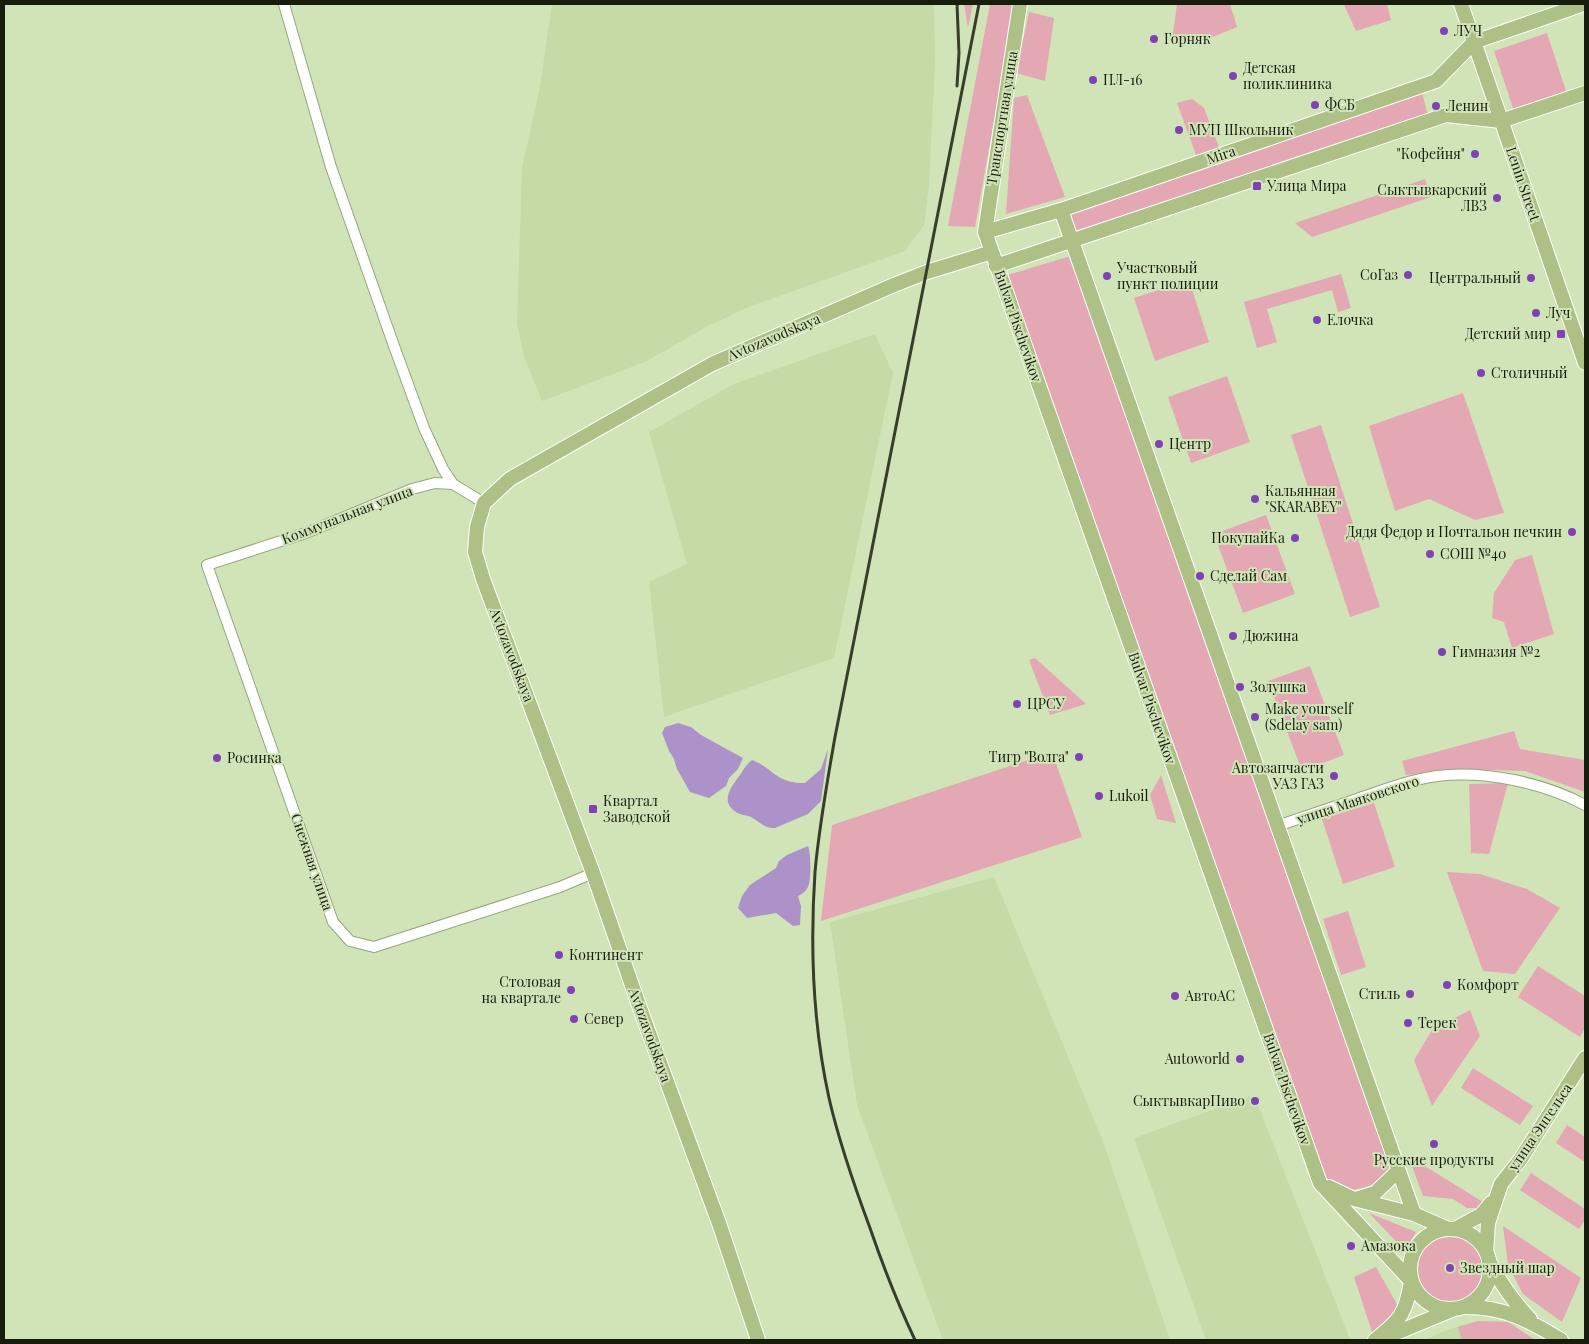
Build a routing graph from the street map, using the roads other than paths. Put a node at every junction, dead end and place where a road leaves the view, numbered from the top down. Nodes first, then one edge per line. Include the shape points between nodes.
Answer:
1 (284, 4) edge
2 (1020, 4) edge
3 (1461, 4) edge
4 (1584, 4) edge
5 (1474, 42) junction
6 (1585, 93) edge
7 (1501, 121) junction
8 (1061, 210) junction
9 (985, 232) junction
10 (1072, 241) junction
11 (992, 252) junction
12 (996, 266) junction
13 (1585, 364) edge
14 (453, 484) junction
15 (484, 503) junction
16 (207, 565) joint
17 (1585, 805) edge
18 (1277, 826) junction
19 (593, 873) junction
20 (1585, 1058) edge
21 (1398, 1171) junction
22 (1320, 1183) junction
23 (1496, 1196) junction
24 (1354, 1200) junction
25 (1414, 1214) junction
26 (1451, 1229) junction
27 (1487, 1256) junction
28 (1411, 1281) junction
29 (1459, 1308) junction
30 (1534, 1323) junction
31 (758, 1340) edge
32 (1377, 1340) edge
33 (1561, 1340) edge

1 - 14 street via 331,168 390,336 424,428
2 - 9 main road, Транспортная улица
3 - 5 main road, Lenin Street
4 - 5 main road, Mira
5 - 7 main road, Lenin Street
5 - 8 main road, Mira via 1436,81
6 - 7 main road
7 - 10 main road via 1446,115
7 - 13 main road, Lenin Street
8 - 9 main road, Mira
8 - 10 main road
9 - 11 main road, Bulvar Pischevikov
10 - 12 main road
10 - 18 main road
11 - 12 main road, Bulvar Pischevikov
11 - 15 main road, Avtozavodskaya via 927,272 712,364 510,479
12 - 22 main road, Bulvar Pischevikov
14 - 15 street
14 - 16 street, Коммунальная улица via 435,483 412,489 306,533
15 - 19 main road, Avtozavodskaya via 477,527 475,552
16 - 19 street, Снежная улица via 333,922 350,941 374,948 560,887
17 - 18 street, улица Маяковского via 1547,788 1511,779 1439,776 1403,783
18 - 21 main road
19 - 31 main road, Avtozavodskaya
20 - 23 main road, улица Энгельса
21 - 24 main road via 1375,1193
21 - 25 main road
22 - 24 main road
22 - 28 main road, Bulvar Pischevikov
23 - 26 main road, улица Энгельса via 1481,1215
23 - 27 main road, улица Энгельса via 1488,1223
24 - 25 main road
25 - 26 main road
26 - 27 main road via 1473,1237
26 - 28 main road via 1430,1234 1417,1246 1411,1257
27 - 29 main road via 1490,1271 1487,1283 1473,1302
27 - 30 main road via 1500,1282
28 - 29 main road, Bulvar Pischevikov via 1426,1300 1445,1308
28 - 32 main road via 1408,1302 1401,1317
29 - 30 main road, Bulvar Pischevikov via 1501,1311
29 - 32 main road
30 - 33 main road

